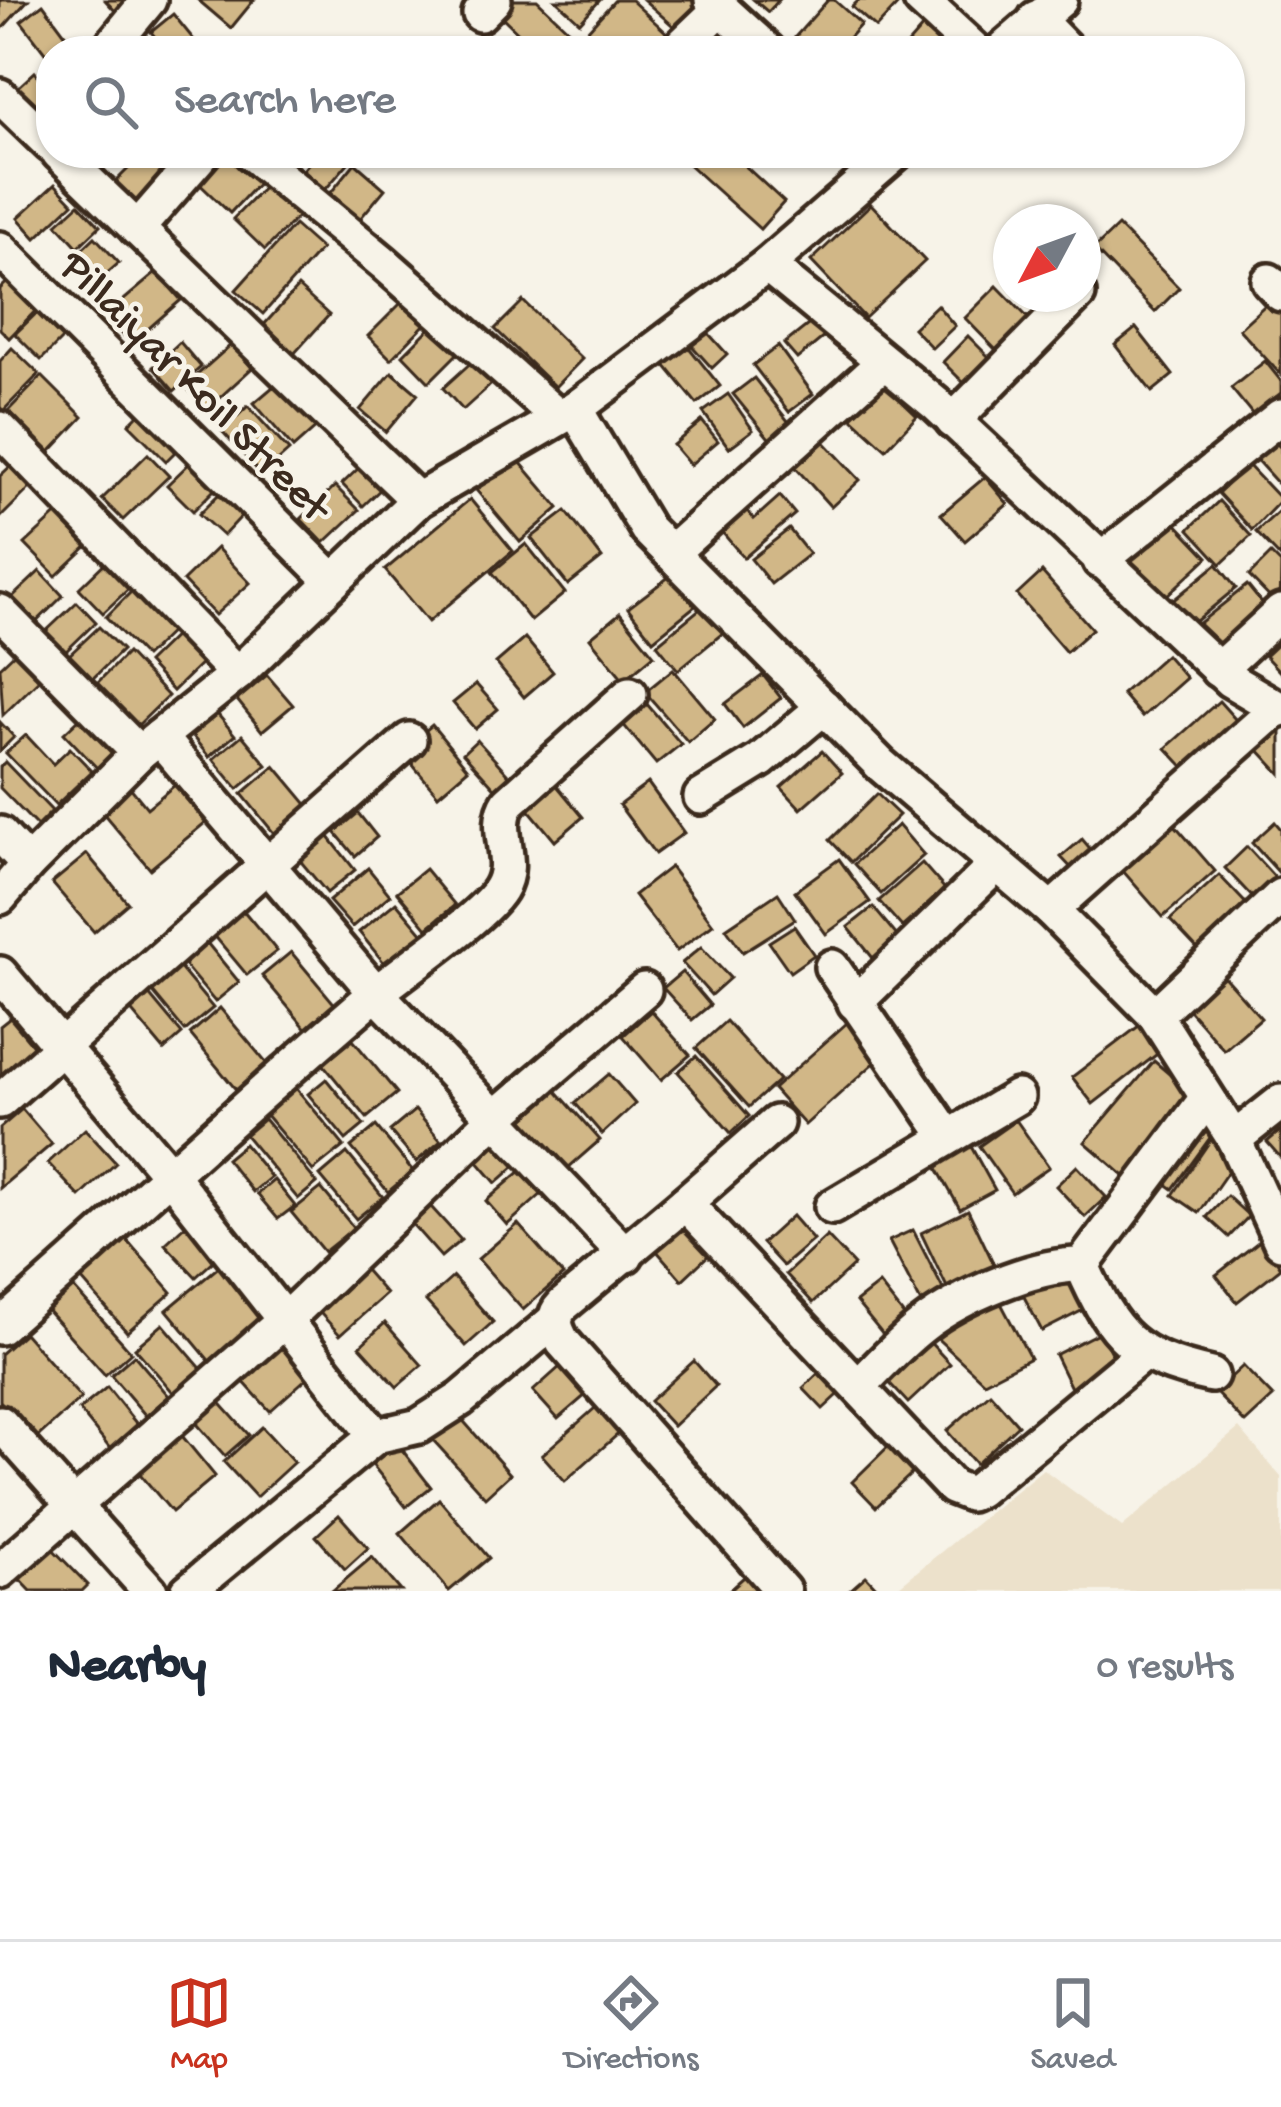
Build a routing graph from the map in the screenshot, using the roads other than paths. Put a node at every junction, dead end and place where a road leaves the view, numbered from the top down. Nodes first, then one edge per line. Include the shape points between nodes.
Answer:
1 (148, 0) edge
2 (921, 0) edge
3 (717, 4) edge
4 (1046, 7) edge
5 (119, 36) edge
6 (689, 36) edge
7 (752, 36) edge
8 (960, 36) edge
9 (1016, 36) edge
10 (1061, 36) edge
11 (0, 95) edge
12 (36, 126) edge
13 (79, 168) edge
14 (190, 168) edge
15 (269, 168) edge
16 (875, 168) edge
17 (137, 229) junction
18 (0, 248) edge
19 (767, 266) junction
20 (1060, 312) edge
21 (884, 362) junction
22 (566, 412) junction
23 (1281, 416) edge
24 (953, 421) junction
25 (0, 429) edge
26 (418, 500) junction
27 (671, 553) junction
28 (1100, 561) junction
29 (333, 581) junction
30 (0, 612) edge
31 (1281, 612) edge
32 (1219, 670) junction
33 (237, 674) junction
34 (630, 694) dead end
35 (824, 707) junction
36 (1280, 709) edge
37 (409, 740) dead end
38 (149, 745) junction
39 (701, 797) dead end
40 (0, 834) edge
41 (28, 864) junction
42 (266, 866) junction
43 (995, 866) junction
44 (1281, 896) edge
45 (0, 897) edge
46 (1051, 910) junction
47 (832, 967) dead end
48 (0, 974) edge
49 (644, 989) dead end
50 (376, 993) junction
51 (854, 1003) junction
52 (1156, 1015) junction
53 (62, 1047) junction
54 (1017, 1096) dead end
55 (1207, 1098) junction
56 (0, 1101) edge
57 (1281, 1102) edge
58 (494, 1119) junction
59 (776, 1123) dead end
60 (948, 1138) junction
61 (1234, 1139) junction
62 (171, 1175) junction
63 (685, 1204) junction
64 (832, 1208) dead end
65 (1281, 1242) edge
66 (626, 1255) junction
67 (1082, 1265) junction
68 (555, 1320) junction
69 (284, 1321) junction
70 (0, 1327) edge
71 (1144, 1353) junction
72 (1211, 1376) dead end
73 (860, 1386) junction
74 (0, 1423) edge
75 (376, 1436) junction
76 (73, 1506) junction
77 (0, 1571) edge
78 (150, 1591) edge
79 (188, 1591) edge
80 (783, 1591) edge

1 - 5 street
2 - 8 street
3 - 6 street
3 - 7 street
4 - 9 street
4 - 10 street
11 - 12 street
13 - 17 street
14 - 17 street
15 - 22 street
16 - 19 street
17 - 26 street
18 - 29 street, Pillaiyar Koil Street
19 - 21 street
19 - 22 street
20 - 24 street
21 - 24 street
21 - 27 street
22 - 26 street
22 - 27 street
23 - 28 street
24 - 28 street
25 - 33 street
26 - 29 street
27 - 35 street
28 - 32 street
29 - 33 street
30 - 38 street
31 - 32 street
32 - 36 street
33 - 38 street
34 - 50 street via 501,813 508,870 493,898
35 - 39 street
35 - 43 street
36 - 46 street
37 - 42 street
38 - 41 street
38 - 42 street
40 - 41 street
41 - 45 street
42 - 50 street
42 - 53 street
43 - 46 street
43 - 51 street
44 - 52 street
46 - 52 street
47 - 51 street
48 - 53 street
49 - 58 street
50 - 58 street
50 - 62 street
51 - 60 street
52 - 55 street
53 - 56 street
53 - 62 street
54 - 60 street
55 - 61 street
55 - 67 street
57 - 61 street
58 - 66 street
58 - 69 street
59 - 63 street
60 - 64 street
61 - 65 street
62 - 69 street
62 - 70 street
63 - 66 street
63 - 73 street
66 - 68 street
67 - 71 street via 1102,1312
67 - 73 street via 1032,1273 955,1305 903,1341
68 - 75 street via 461,1399 419,1426
68 - 80 street via 563,1342
69 - 75 street
69 - 76 street
71 - 72 street
71 - 73 street via 970,1494 952,1487
74 - 76 street
75 - 79 street
76 - 77 street
76 - 78 street

